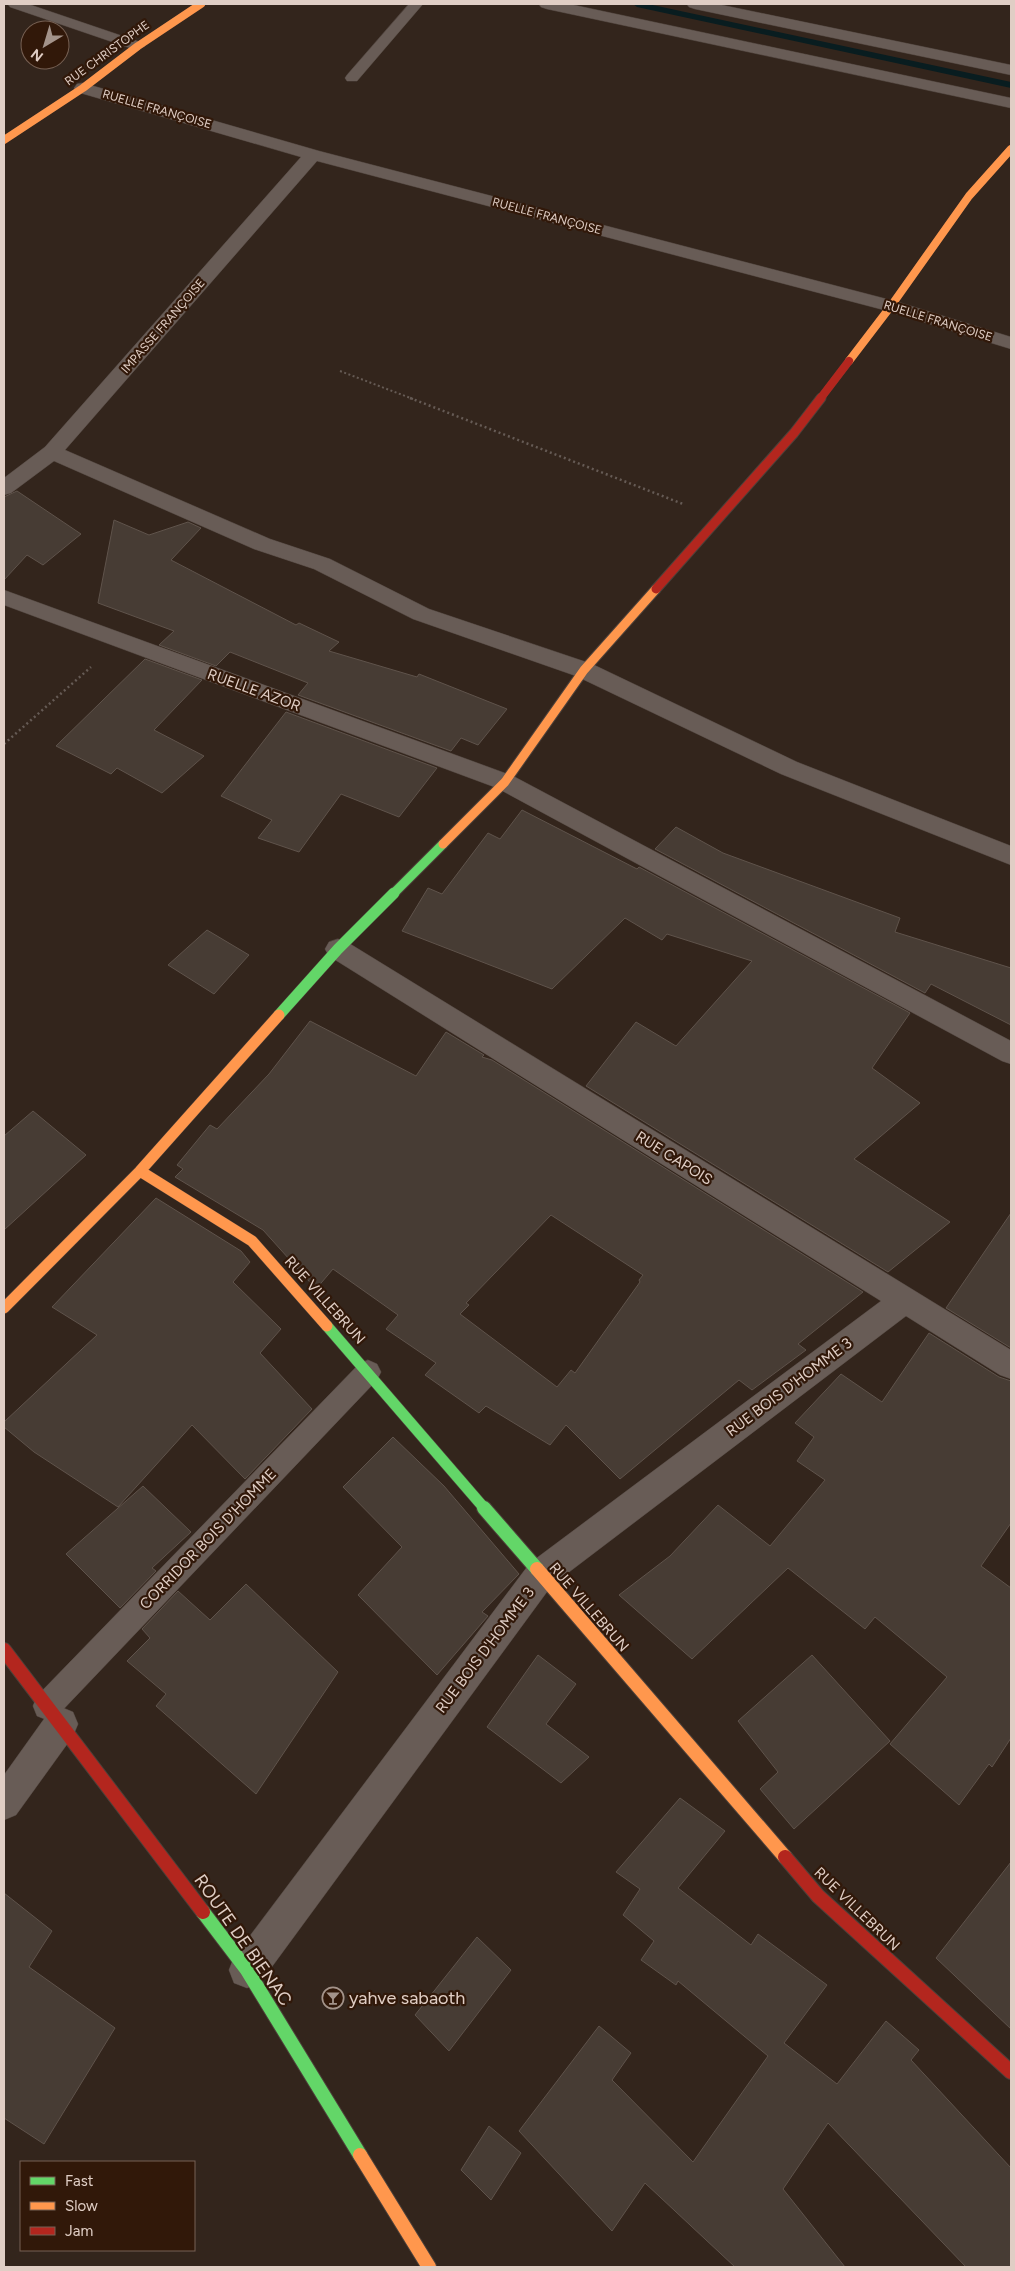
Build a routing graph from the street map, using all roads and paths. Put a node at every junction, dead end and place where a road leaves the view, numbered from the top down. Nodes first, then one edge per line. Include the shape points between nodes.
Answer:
1 (201, 4) edge
2 (416, 4) edge
3 (547, 4) edge
4 (696, 4) edge
5 (18, 5) edge
6 (4, 16) edge
7 (138, 46) junction
8 (1011, 70) edge
9 (352, 78) dead end
10 (84, 88) junction
11 (1011, 103) edge
12 (4, 140) edge
13 (1011, 149) edge
14 (313, 155) junction
15 (891, 306) junction
16 (1011, 343) edge
17 (340, 372) dead end
18 (52, 452) junction
19 (4, 488) edge
20 (719, 518) junction
21 (4, 597) edge
22 (122, 641) junction
23 (584, 670) junction
24 (4, 744) edge
25 (505, 782) junction
26 (1011, 856) edge
27 (338, 949) junction
28 (1011, 1053) edge
29 (140, 1171) junction
30 (904, 1301) junction
31 (4, 1308) edge
32 (1011, 1366) edge
33 (368, 1372) junction
34 (541, 1574) junction
35 (4, 1650) edge
36 (54, 1715) junction
37 (4, 1803) edge
38 (247, 1970) junction
39 (1011, 2072) edge
40 (429, 2267) edge

1 - 7 street, RUE CHRISTOPHE
2 - 9 lane
3 - 11 street
4 - 8 street
5 - 6 lane
5 - 7 lane
7 - 10 street, RUE CHRISTOPHE
10 - 12 street, RUE CHRISTOPHE
10 - 14 street, RUELLE FRANÇOISE
13 - 15 street via 969,196
14 - 15 street, RUELLE FRANÇOISE
14 - 18 street, IMPASSE FRANÇOISE
15 - 16 street, RUELLE FRANÇOISE
15 - 20 street via 794,433
17 - 20 path
18 - 19 street, IMPASSE FRANÇOISE
18 - 23 street via 262,544 322,564 421,614
20 - 23 street
21 - 22 street, RUELLE AZOR
22 - 24 path
22 - 25 street, RUELLE AZOR
23 - 25 street
23 - 26 street via 789,768
25 - 27 street
25 - 28 street, RUELLE AZOR
27 - 29 street
27 - 30 street, RUE CAPOIS
29 - 31 street
29 - 33 street, RUE VILLEBRUN via 252,1241
30 - 32 street, RUE CAPOIS
30 - 34 street, RUE BOIS D'HOMME 3
33 - 34 street, RUE VILLEBRUN
33 - 36 lane, CORRIDOR BOIS D'HOMME
34 - 38 street, RUE BOIS D'HOMME 3
34 - 39 street, RUE VILLEBRUN via 818,1896
35 - 36 street, ROUTE DE BIENAC
36 - 37 street
36 - 38 street, ROUTE DE BIENAC
38 - 40 street, ROUTE DE BIENAC

